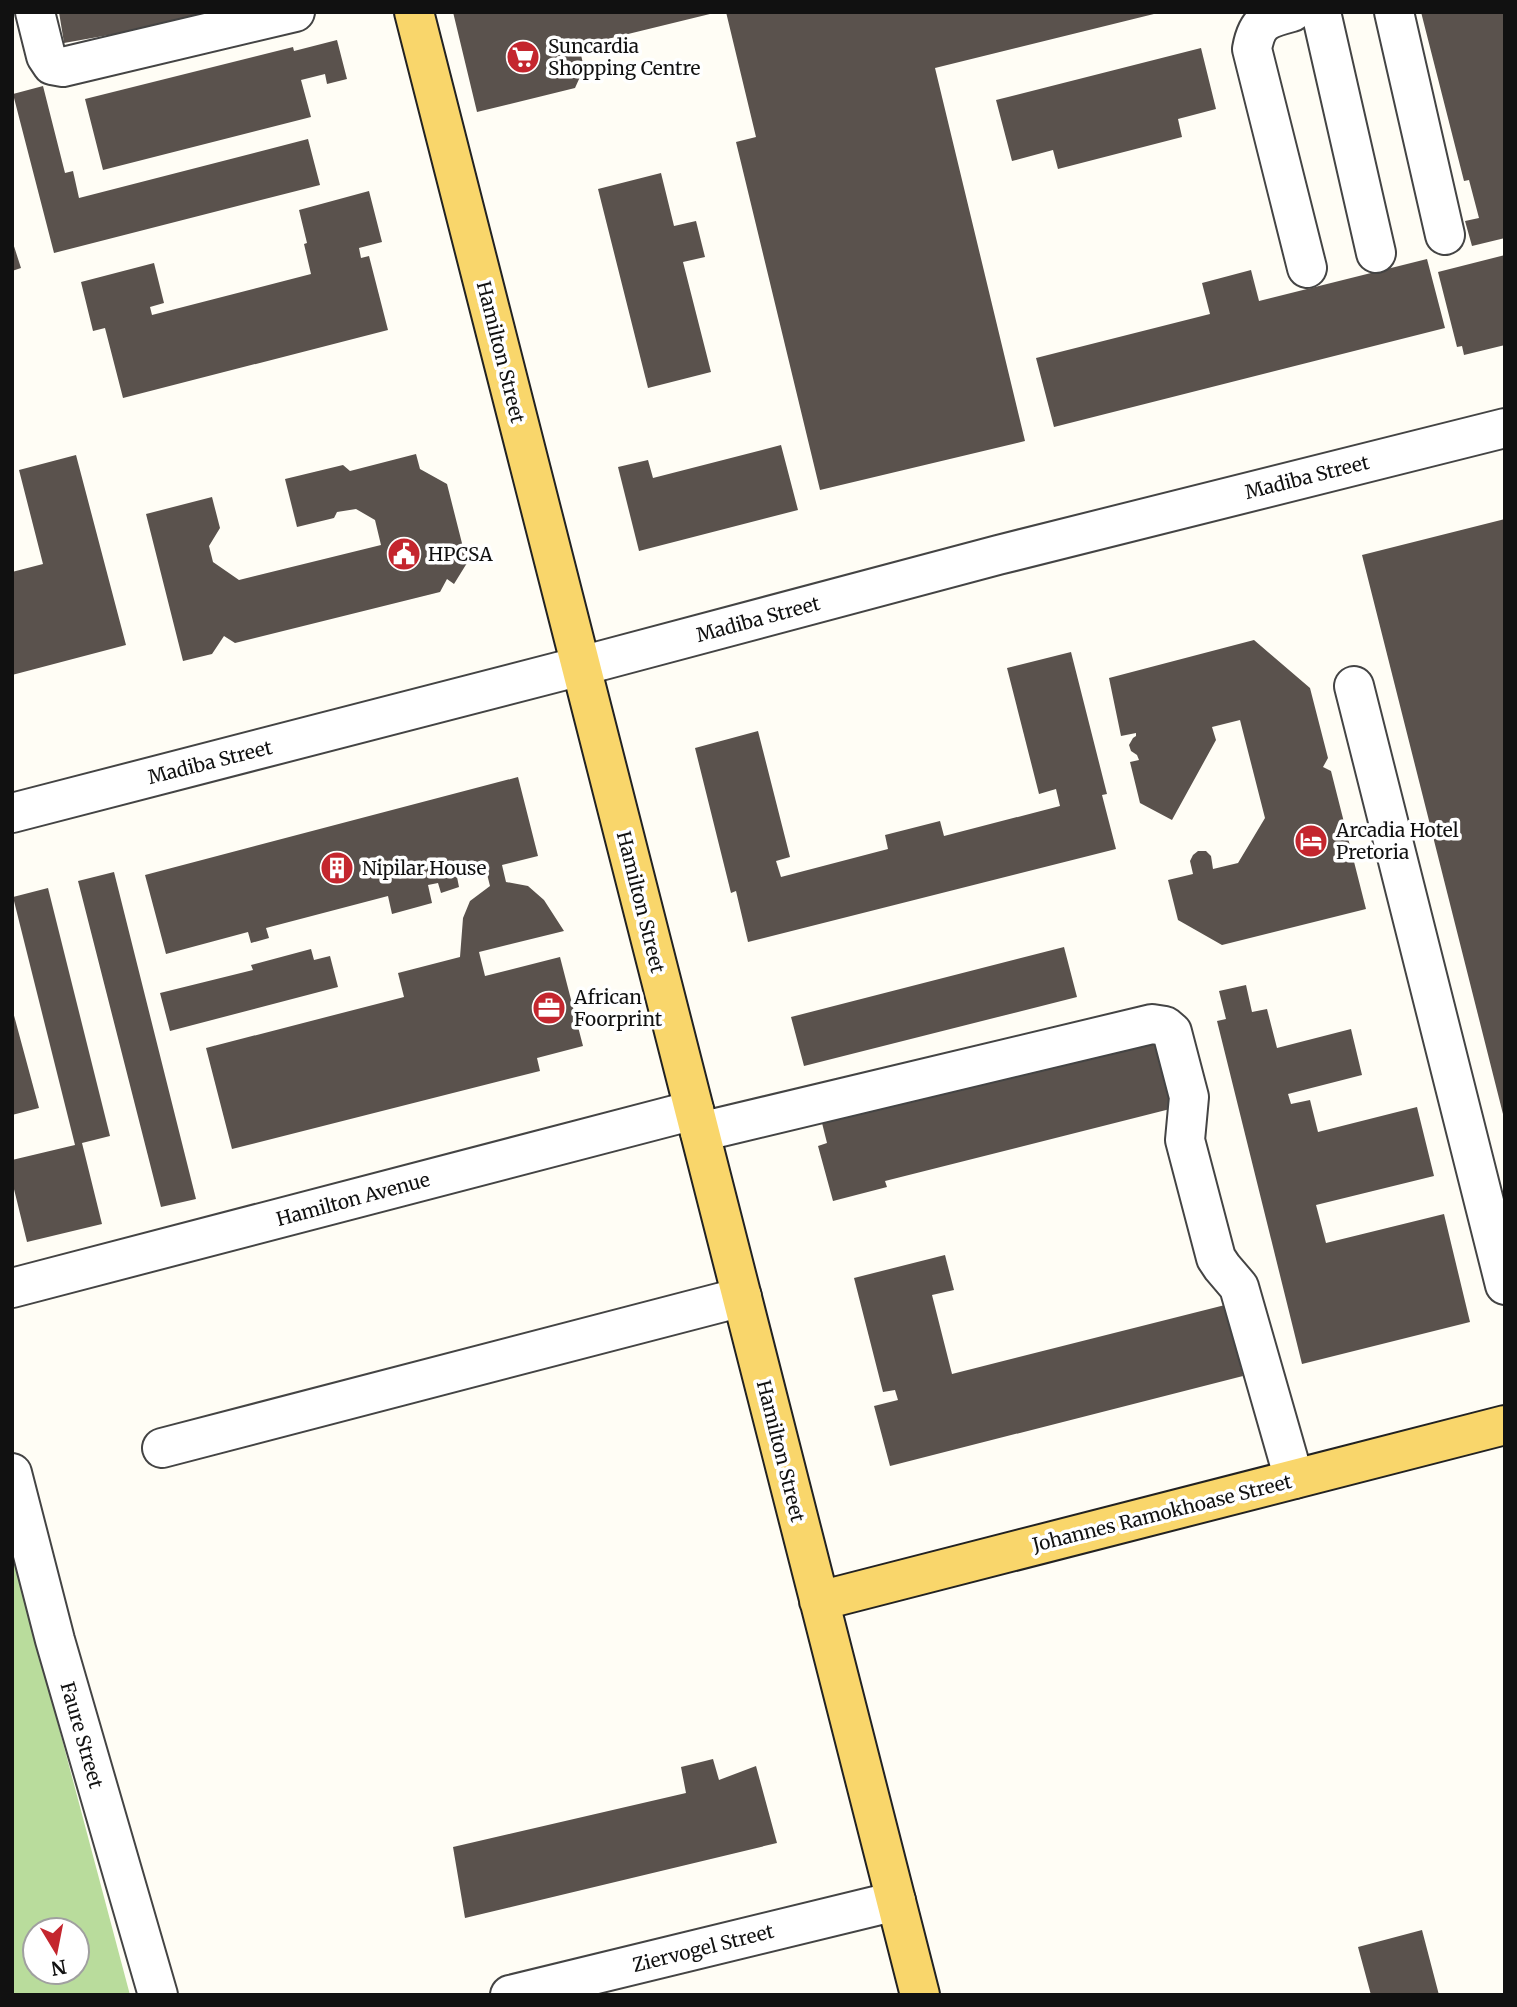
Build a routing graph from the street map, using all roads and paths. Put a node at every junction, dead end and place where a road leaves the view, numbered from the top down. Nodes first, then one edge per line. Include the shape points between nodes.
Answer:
1 (35, 12) edge
2 (295, 12) edge
3 (414, 12) edge
4 (1292, 12) edge
5 (1321, 12) edge
6 (1394, 12) edge
7 (1445, 235) dead end
8 (1376, 253) dead end
9 (1307, 268) dead end
10 (1505, 428) edge
11 (581, 666) junction
12 (1354, 686) dead end
13 (12, 813) edge
14 (697, 1121) junction
15 (1505, 1285) edge
16 (12, 1288) edge
17 (742, 1297) junction
18 (1505, 1425) edge
19 (162, 1448) dead end
20 (12, 1473) edge
21 (1294, 1479) junction
22 (819, 1601) junction
23 (896, 1901) junction
24 (158, 1995) edge
25 (510, 1995) edge
26 (920, 1995) edge

1 - 2 street via 46,56 52,65 63,67
3 - 11 main road, Hamilton Street
4 - 9 street via 1268,19 1255,33 1252,49
5 - 8 street
6 - 7 street
10 - 11 street, Madiba Street
11 - 13 street, Madiba Street
11 - 14 main road, Hamilton Street
12 - 15 street
14 - 16 street, Hamilton Avenue
14 - 17 main road, Hamilton Street
14 - 21 street, Hamilton Avenue via 1153,1024 1165,1026 1172,1032 1189,1097 1185,1140 1216,1258 1240,1287
17 - 19 street
17 - 22 main road, Hamilton Street
18 - 21 main road, Johannes Ramokhoase Street
20 - 24 street, Faure Street via 55,1640
21 - 22 main road, Johannes Ramokhoase Street
22 - 23 main road, Hamilton Street
23 - 25 street, Ziervogel Street
23 - 26 main road, Hamilton Street

